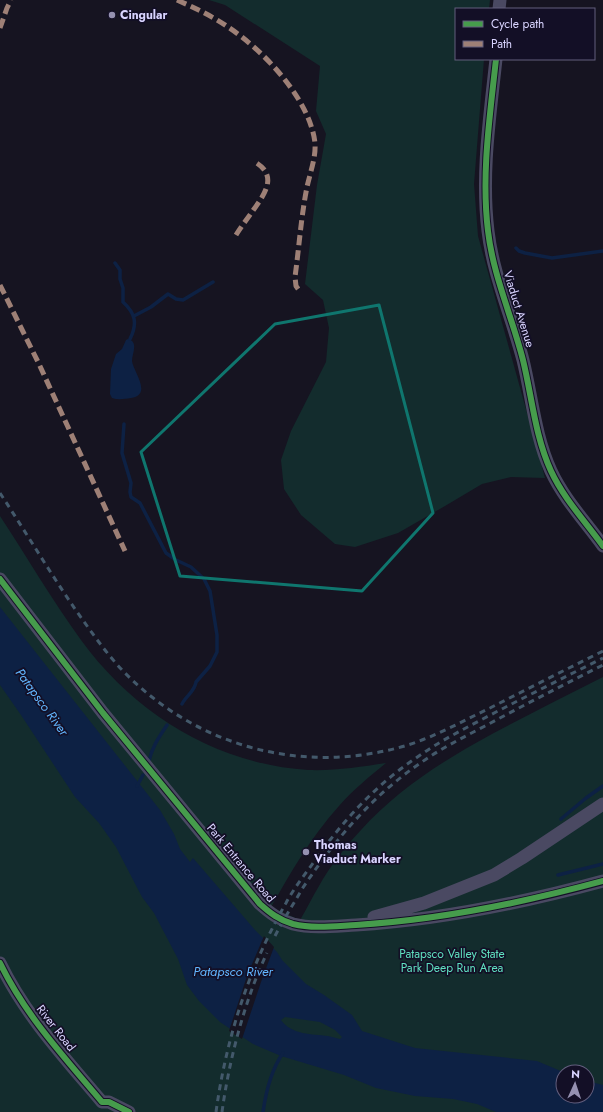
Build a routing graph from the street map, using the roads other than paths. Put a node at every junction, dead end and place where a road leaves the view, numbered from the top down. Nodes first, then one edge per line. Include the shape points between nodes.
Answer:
1 (496, 60) edge
2 (603, 546) edge
3 (0, 579) edge
4 (603, 804) edge
5 (603, 881) edge
6 (337, 926) junction
7 (0, 963) edge
8 (101, 1107) edge
9 (129, 1112) edge

1 - 2 street, Viaduct Avenue via 485,200 494,265 523,360 544,452 563,493
3 - 6 street, Park Entrance Road via 103,713 260,904 281,920 294,924
4 - 6 street, Park Entrance Road via 494,875 424,903
5 - 6 street, Park Entrance Road via 519,902 426,918
7 - 8 street, River Road via 10,984 32,1017
8 - 9 street via 109,1102

